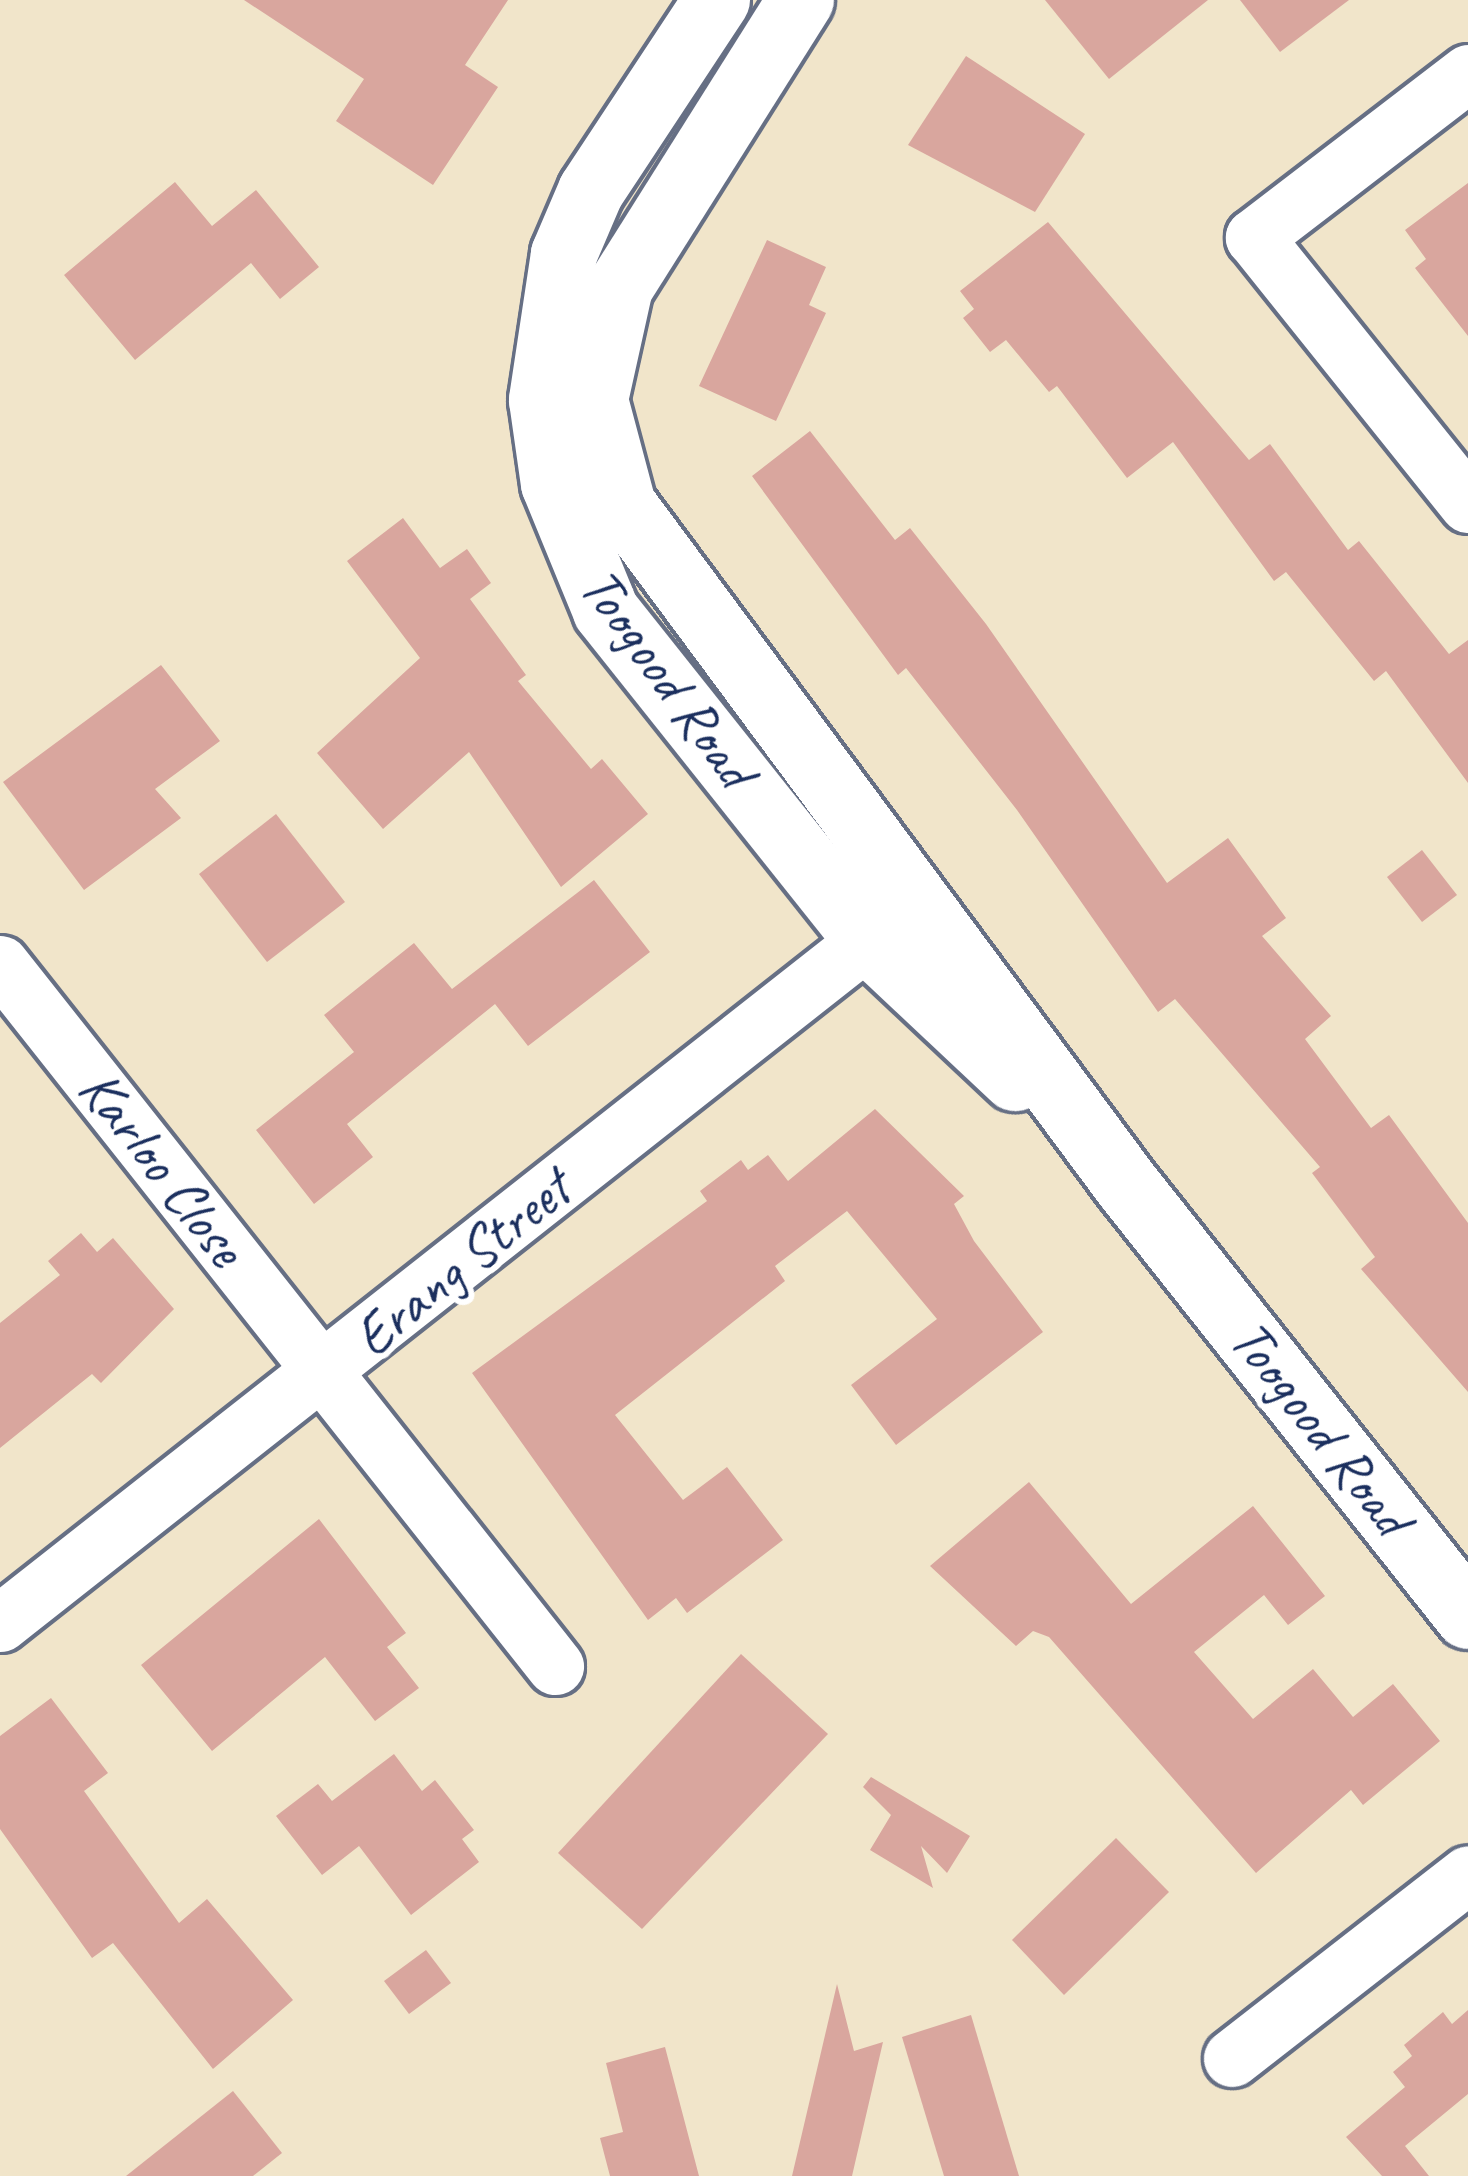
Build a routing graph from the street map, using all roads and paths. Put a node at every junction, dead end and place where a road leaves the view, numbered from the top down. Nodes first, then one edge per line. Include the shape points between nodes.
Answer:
1 (717, 0) edge
2 (801, 0) edge
3 (1468, 73) edge
4 (1468, 504) edge
5 (920, 898) junction
6 (868, 940) junction
7 (0, 964) edge
8 (1126, 1184) junction
9 (324, 1373) junction
10 (1468, 1616) edge
11 (0, 1623) edge
12 (555, 1666) dead end
13 (1468, 1874) edge
14 (1232, 2058) dead end

1 - 6 street, Toogood Road via 591,191 564,254 542,400 554,484 606,611
2 - 5 street, Toogood Road via 638,243 596,400 623,505
3 - 4 street via 1254,237
5 - 6 street, Erang Street
5 - 8 street, Toogood Road
6 - 8 street, Toogood Road
6 - 9 street, Erang Street
7 - 9 street, Karloo Close
8 - 10 street, Toogood Road
9 - 11 street, Erang Street
9 - 12 street, Karloo Close
13 - 14 street

